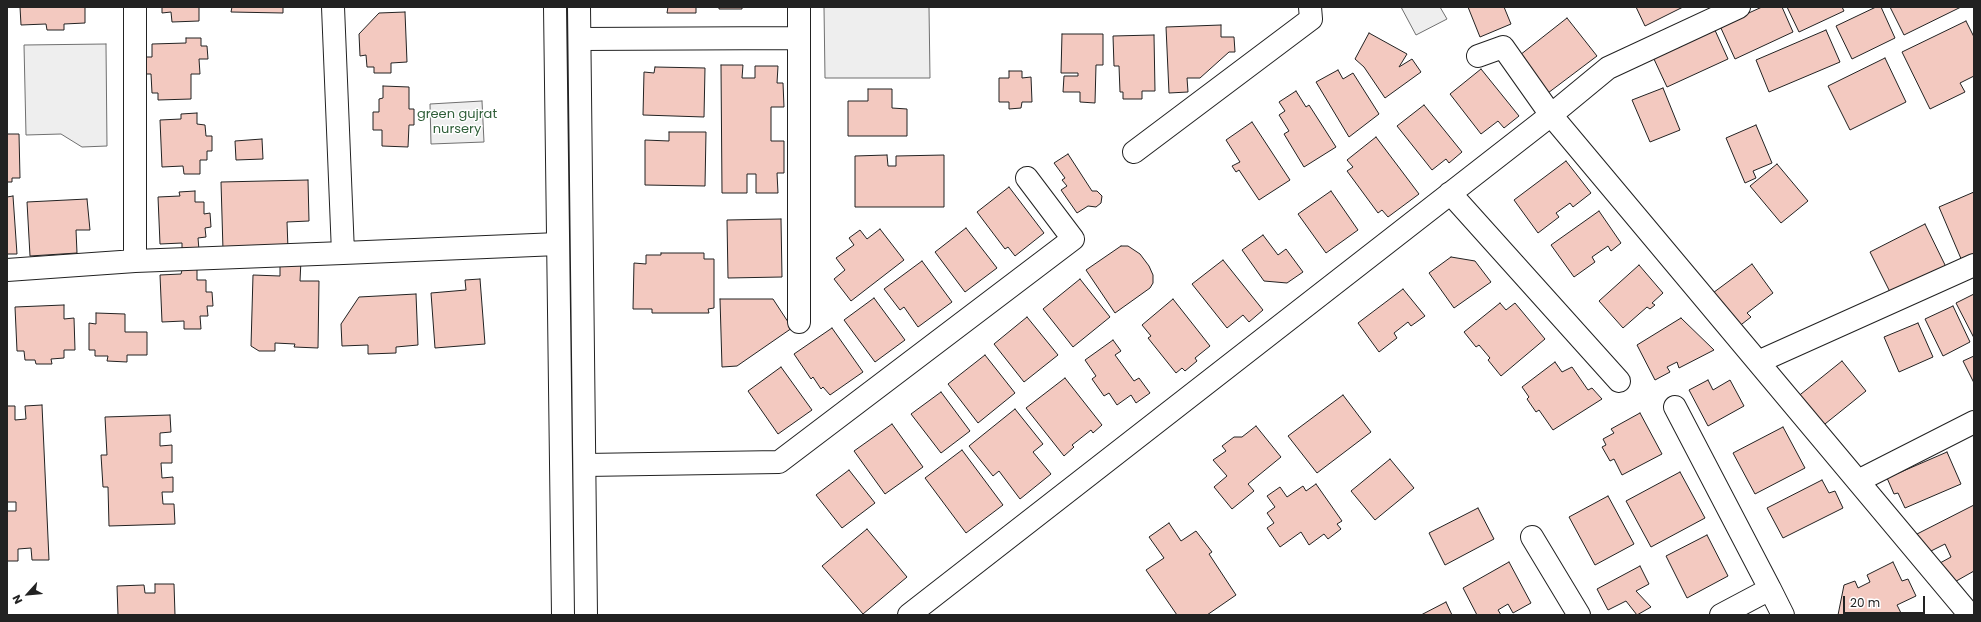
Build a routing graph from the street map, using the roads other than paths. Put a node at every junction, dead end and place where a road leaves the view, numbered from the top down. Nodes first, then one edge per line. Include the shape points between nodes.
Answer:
1 (135, 7) edge
2 (333, 7) edge
3 (555, 7) edge
4 (579, 7) edge
5 (799, 7) edge
6 (1310, 7) edge
7 (1739, 7) edge
8 (799, 38) junction
9 (580, 39) junction
10 (1478, 56) dead end
11 (1551, 115) junction
12 (1134, 152) dead end
13 (1028, 178) dead end
14 (1450, 193) junction
15 (558, 244) junction
16 (342, 253) junction
17 (135, 261) junction
18 (1974, 265) edge
19 (7, 270) edge
20 (799, 322) dead end
21 (1758, 362) junction
22 (1619, 381) dead end
23 (1675, 407) dead end
24 (1974, 422) edge
25 (585, 465) junction
26 (1858, 482) junction
27 (1532, 537) dead end
28 (1770, 589) junction
29 (563, 615) edge
30 (586, 615) edge
31 (909, 615) edge
32 (1579, 615) edge
33 (1721, 615) edge
34 (1783, 615) edge
35 (1970, 615) edge

1 - 17 street
2 - 16 street
3 - 15 street
4 - 9 street
5 - 8 street
6 - 12 street via 1311,19
7 - 11 street via 1608,68
8 - 9 street
8 - 20 street
9 - 25 street
10 - 11 street via 1503,47
11 - 14 street
11 - 21 street
13 - 25 street via 1073,239 779,462
14 - 22 street
14 - 31 street
15 - 16 street
15 - 29 street
16 - 17 street
17 - 19 street
18 - 21 street
21 - 26 street
23 - 28 street
24 - 26 street
25 - 30 street
26 - 35 street
27 - 32 street
28 - 33 street
28 - 34 street

